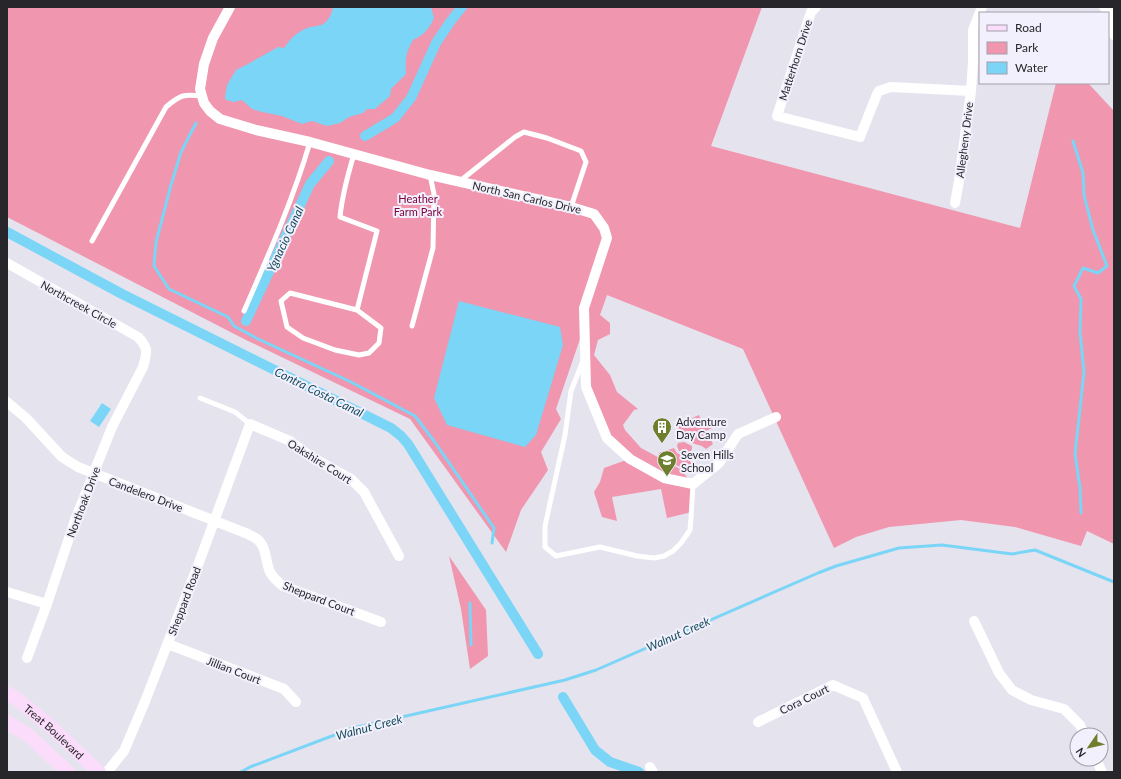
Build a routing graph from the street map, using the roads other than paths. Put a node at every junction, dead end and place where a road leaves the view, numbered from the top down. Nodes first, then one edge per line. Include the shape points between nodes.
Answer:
1 (230, 7) edge
2 (816, 7) edge
3 (979, 15) edge
4 (1109, 23) edge
5 (1114, 35) edge
6 (970, 94) junction
7 (202, 96) junction
8 (310, 142) junction
9 (354, 154) junction
10 (430, 175) junction
11 (460, 181) junction
12 (955, 203) dead end
13 (571, 207) junction
14 (92, 241) dead end
15 (7, 263) edge
16 (356, 310) junction
17 (244, 311) dead end
18 (412, 326) dead end
19 (147, 349) joint
20 (585, 354) junction
21 (200, 398) dead end
22 (7, 402) edge
23 (776, 417) dead end
24 (250, 424) junction
25 (93, 473) junction
26 (693, 484) junction
27 (215, 521) junction
28 (399, 556) dead end
29 (7, 592) edge
30 (47, 604) junction
31 (974, 621) dead end
32 (381, 622) dead end
33 (168, 644) junction
34 (27, 658) dead end
35 (7, 693) edge
36 (296, 702) dead end
37 (7, 722) edge
38 (758, 722) dead end
39 (1081, 727) edge
40 (68, 772) edge
41 (99, 772) edge
42 (107, 772) edge
43 (897, 772) edge

1 - 7 street via 213,38 204,64 200,89
2 - 6 street, Matterhorn Drive via 811,12 777,116 860,137 877,94 884,89 891,87
3 - 6 street, Allegheny Drive via 973,30
4 - 5 street
6 - 12 street, Allegheny Drive
7 - 8 street, North San Carlos Drive via 210,111 220,119
7 - 14 lane via 190,94 178,97 166,107
8 - 9 street, North San Carlos Drive
8 - 17 lane via 301,173
9 - 10 street, North San Carlos Drive
9 - 16 lane via 340,217 377,231
10 - 11 street, North San Carlos Drive
10 - 18 lane via 434,194 433,248
11 - 13 street, North San Carlos Drive
11 - 13 lane via 524,132 581,150 586,162
13 - 20 street, North San Carlos Drive via 594,214 604,228 607,238 584,308
15 - 19 street, Northcreek Circle via 138,337
16 - 16 lane via 290,293 281,301 287,327 303,338 335,350 359,355 369,353 379,343 381,328
19 - 25 street, Northoak Drive via 143,367 112,427
20 - 26 street, North San Carlos Drive via 586,387 607,438 630,459 664,478
20 - 26 lane via 571,390 565,435 545,526 545,547 556,556 600,547 637,556 664,556 681,543 690,530
21 - 24 lane via 235,412
22 - 25 street, Candelero Drive via 26,418 62,457
23 - 26 street via 738,434 719,463
24 - 27 street, Sheppard Road
24 - 28 street, Oakshire Court via 290,441 310,456 351,479 364,492
25 - 27 street, Candelero Drive
25 - 30 street, Northoak Drive
27 - 32 street, Sheppard Court via 257,539 262,545 269,571 283,586
27 - 33 street, Sheppard Road
29 - 30 street
30 - 34 street, Northoak Drive
31 - 39 street via 999,673 1012,690 1031,700 1064,708
33 - 36 street, Jillian Court via 284,689
33 - 42 street, Sheppard Road via 124,751
35 - 41 main road, Treat Boulevard via 50,726
37 - 40 main road, Treat Boulevard via 29,736
38 - 43 street, Cora Court via 834,685 863,698

